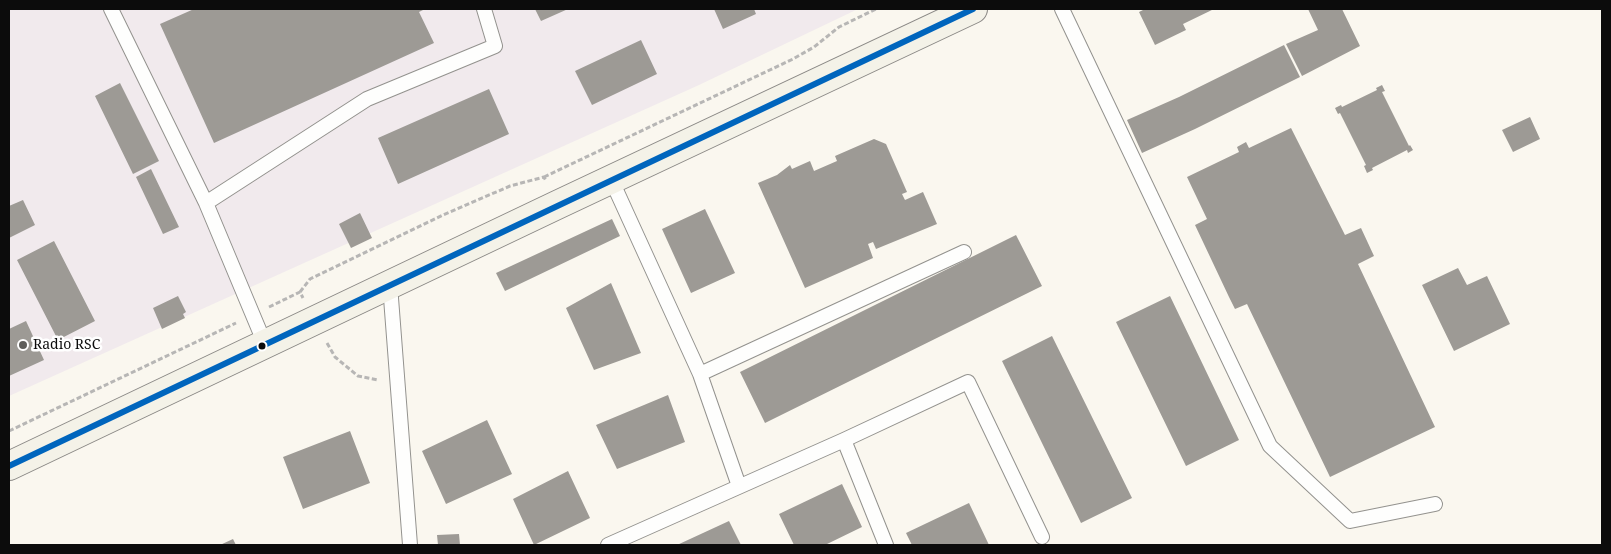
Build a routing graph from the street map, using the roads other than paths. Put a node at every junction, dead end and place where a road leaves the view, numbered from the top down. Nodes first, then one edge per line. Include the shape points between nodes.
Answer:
1 (111, 9) edge
2 (484, 9) edge
3 (974, 9) edge
4 (1062, 9) edge
5 (611, 179) junction
6 (206, 203) junction
7 (964, 252) dead end
8 (390, 284) junction
9 (265, 344) junction
10 (700, 374) junction
11 (844, 440) junction
12 (9, 466) edge
13 (740, 486) junction
14 (1435, 504) dead end
15 (1042, 537) dead end
16 (410, 545) edge
17 (608, 545) edge
18 (886, 545) edge

1 - 6 lane
2 - 6 lane via 495,46 367,99
3 - 5 main road
4 - 14 lane via 1270,446 1350,521
5 - 8 main road
5 - 10 lane
6 - 9 lane
7 - 10 lane
8 - 9 main road
8 - 16 lane
9 - 12 main road
10 - 13 lane
11 - 13 lane
11 - 15 lane via 968,382
11 - 18 lane
13 - 17 lane

